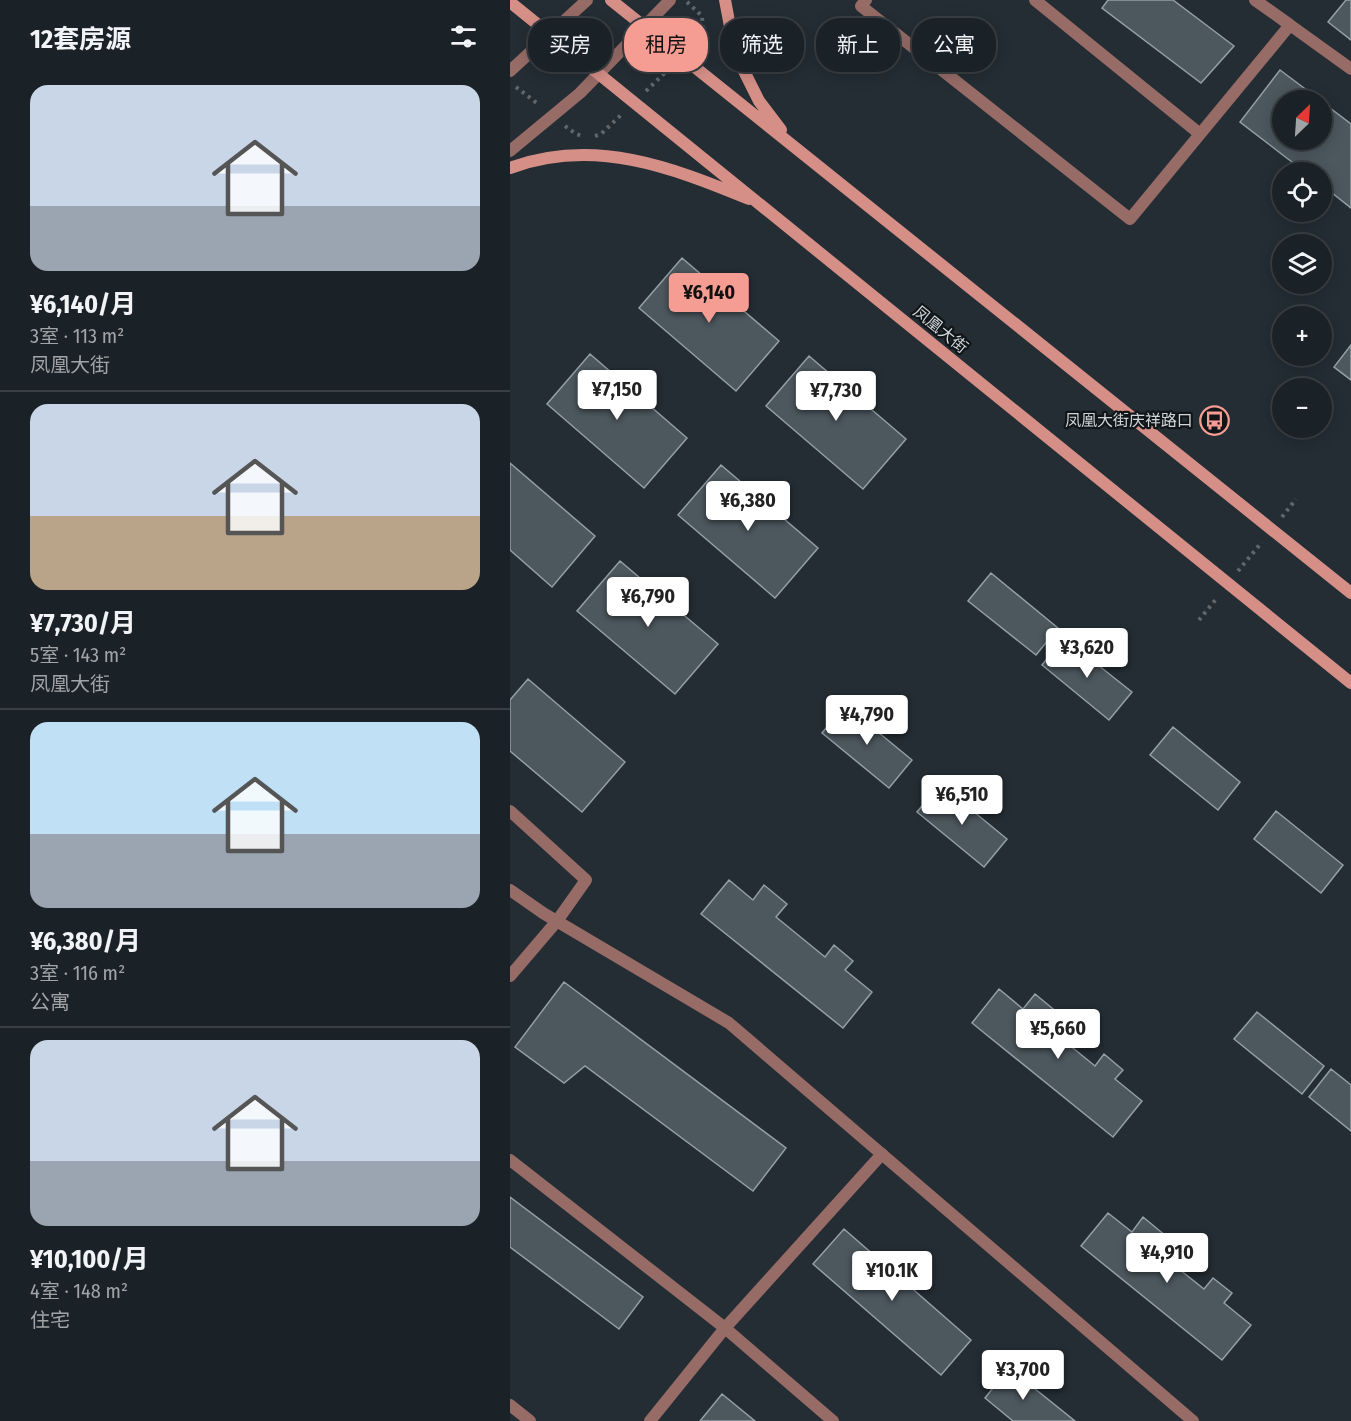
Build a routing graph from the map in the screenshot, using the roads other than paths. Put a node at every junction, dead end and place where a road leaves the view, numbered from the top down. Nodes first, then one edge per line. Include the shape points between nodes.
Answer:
1 (587, 0) edge
2 (611, 0) edge
3 (670, 0) edge
4 (725, 0) edge
5 (866, 0) edge
6 (1035, 0) edge
7 (1255, 0) edge
8 (510, 2) edge
9 (530, 18) edge
10 (567, 18) edge
11 (634, 18) edge
12 (653, 18) edge
13 (1290, 25) junction
14 (624, 48) edge
15 (528, 54) edge
16 (1351, 69) edge
17 (510, 70) edge
18 (701, 72) edge
19 (600, 73) junction
20 (1200, 134) junction
21 (792, 145) junction
22 (510, 151) edge
23 (510, 168) edge
24 (763, 205) junction
25 (1351, 593) edge
26 (1351, 683) edge
27 (510, 811) edge
28 (510, 890) edge
29 (557, 921) junction
30 (510, 976) edge
31 (882, 1154) junction
32 (510, 1160) edge
33 (725, 1328) junction
34 (510, 1405) edge
35 (530, 1421) edge
36 (650, 1421) edge
37 (833, 1421) edge
38 (1193, 1421) edge

1 - 10 street
2 - 11 main road
3 - 12 street
4 - 21 main road via 735,54 759,101
5 - 20 street via 861,6 1130,219
6 - 20 street
7 - 13 street
8 - 9 main road, 凤凰大街
13 - 16 street
13 - 20 street
14 - 19 street
15 - 17 street
18 - 21 main road
19 - 22 street
19 - 24 main road, 凤凰大街
21 - 25 main road
23 - 24 main road via 534,159 612,155 676,170
24 - 26 main road, 凤凰大街
27 - 29 street via 586,880
28 - 29 street
29 - 30 street
29 - 31 street via 729,1023
31 - 33 street
31 - 38 street
32 - 33 street
33 - 36 street
33 - 37 street
34 - 35 street

